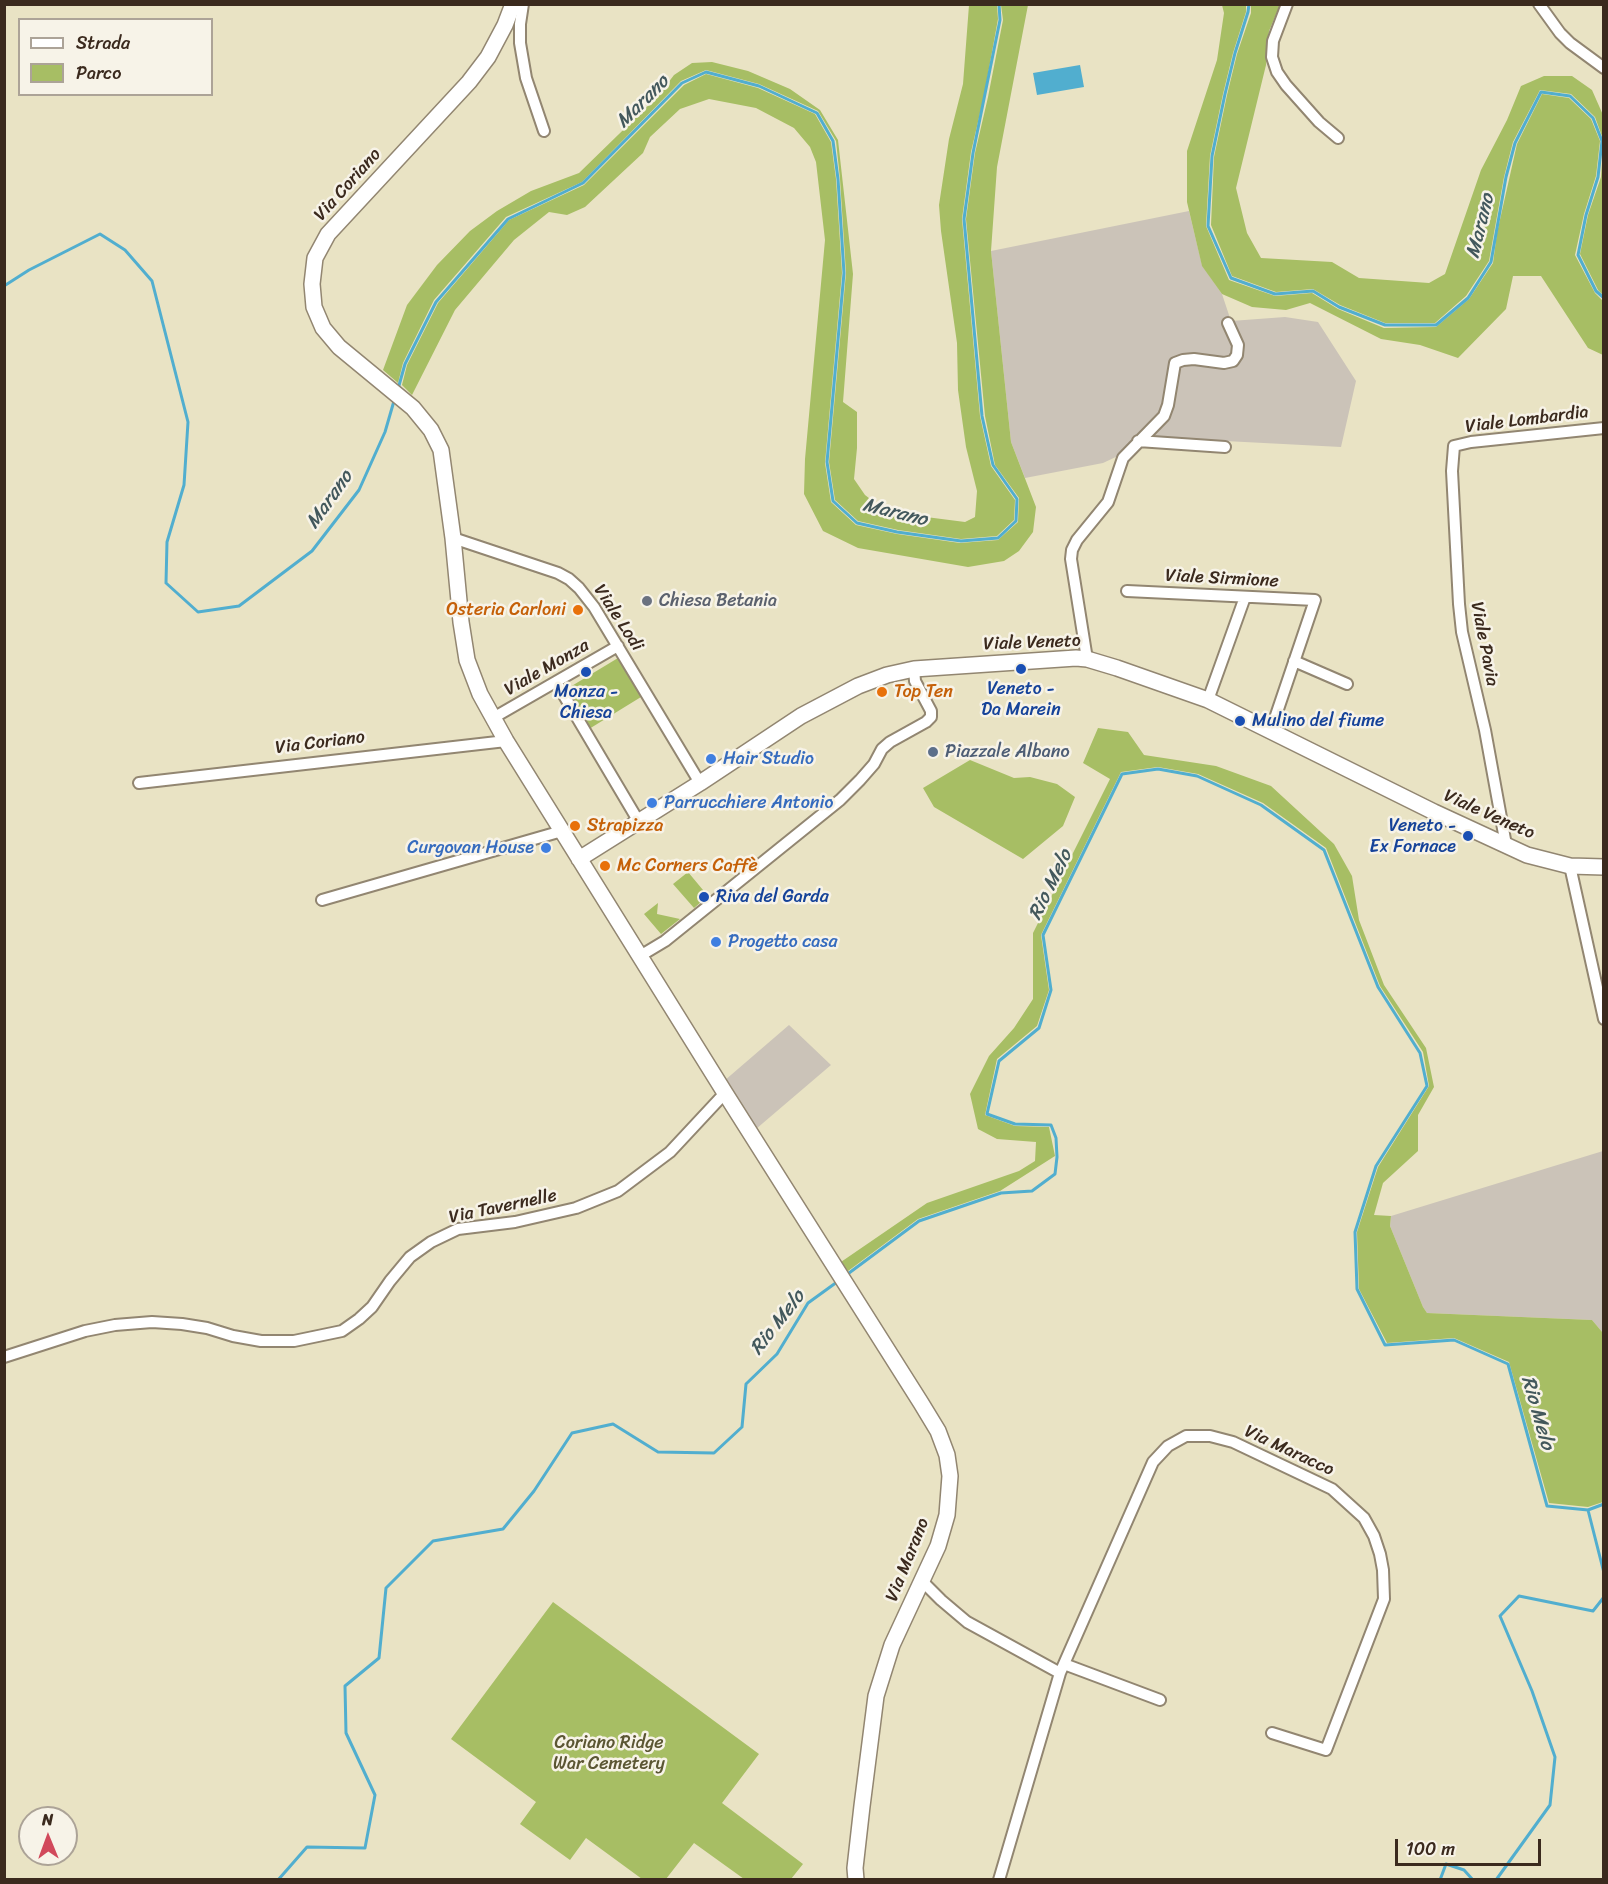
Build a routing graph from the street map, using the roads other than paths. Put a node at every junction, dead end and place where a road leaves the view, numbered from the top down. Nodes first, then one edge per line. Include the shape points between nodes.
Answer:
1 (513, 4) edge
2 (523, 4) edge
3 (1287, 4) edge
4 (1539, 4) edge
5 (1604, 68) edge
6 (544, 131) dead end
7 (1338, 138) dead end
8 (1228, 323) dead end
9 (1604, 428) edge
10 (1138, 441) junction
11 (1454, 446) joint
12 (1225, 447) dead end
13 (453, 537) junction
14 (1127, 591) dead end
15 (1245, 597) junction
16 (618, 646) junction
17 (1087, 659) junction
18 (1294, 661) junction
19 (914, 669) junction
20 (556, 682) junction
21 (1347, 684) dead end
22 (1208, 700) junction
23 (492, 718) junction
24 (1271, 730) junction
25 (506, 741) junction
26 (139, 783) dead end
27 (700, 783) junction
28 (639, 822) junction
29 (562, 831) junction
30 (1506, 845) junction
31 (579, 859) junction
32 (1570, 866) junction
33 (1604, 867) edge
34 (322, 900) dead end
35 (640, 956) junction
36 (1604, 1019) edge
37 (725, 1093) junction
38 (4, 1357) edge
39 (922, 1582) junction
40 (1062, 1669) junction
41 (1160, 1700) dead end
42 (1272, 1733) dead end
43 (854, 1876) edge
44 (999, 1880) edge

1 - 13 main road, Via Coriano via 488,57 469,82 328,234 315,258 312,284 323,328 339,347 413,408 431,430 441,450
2 - 6 street via 520,43 526,78
3 - 7 street via 1273,41 1272,57 1277,72 1319,122
4 - 5 street via 1570,43
8 - 10 street via 1238,345 1233,361 1194,359 1175,363 1164,416
9 - 11 street, Viale Lombardia
10 - 12 street
10 - 17 street via 1123,458 1108,502 1072,550
11 - 30 street, Viale Pavia via 1452,471 1462,632
13 - 16 street, Viale Lodi via 569,579 590,600
13 - 23 main road, Via Coriano via 467,660
14 - 15 street, Viale Sirmione
15 - 18 street, Viale Sirmione via 1315,600
15 - 22 street
16 - 20 street, Viale Monza
16 - 27 street, Viale Lodi
17 - 19 main road, Viale Veneto
17 - 22 main road, Viale Veneto
18 - 21 street
18 - 24 street
19 - 27 main road, Viale Veneto via 858,686 801,716
19 - 35 street via 915,681 931,717 890,742 840,800 665,941
20 - 23 street, Viale Monza
20 - 28 street
22 - 24 main road, Viale Veneto
23 - 25 main road, Via Coriano
24 - 30 main road, Viale Veneto
25 - 26 street, Via Coriano
25 - 29 main road, Via Coriano
27 - 28 main road, Viale Veneto
28 - 31 main road, Viale Veneto
29 - 31 main road, Via Coriano
29 - 34 street
30 - 32 main road, Viale Veneto
31 - 35 main road, Via Marano
32 - 33 main road, Viale Veneto
32 - 36 street
35 - 37 main road, Via Marano
37 - 38 street, Via Tavernelle via 670,1152 618,1191 576,1208 515,1222 458,1229 431,1242 410,1257 372,1307 342,1331 294,1341 261,1341 182,1324 115,1325
37 - 39 main road, Via Marano via 938,1431 950,1476 947,1515
39 - 40 street via 967,1622
39 - 43 main road, Via Marano via 892,1645 876,1696
40 - 41 street
40 - 42 street, Via Maracco via 1153,1462 1168,1446 1186,1436 1210,1436 1233,1442 1332,1490 1345,1501 1364,1518 1374,1536 1383,1570 1384,1599 1326,1750
40 - 44 street, Via Maracco

